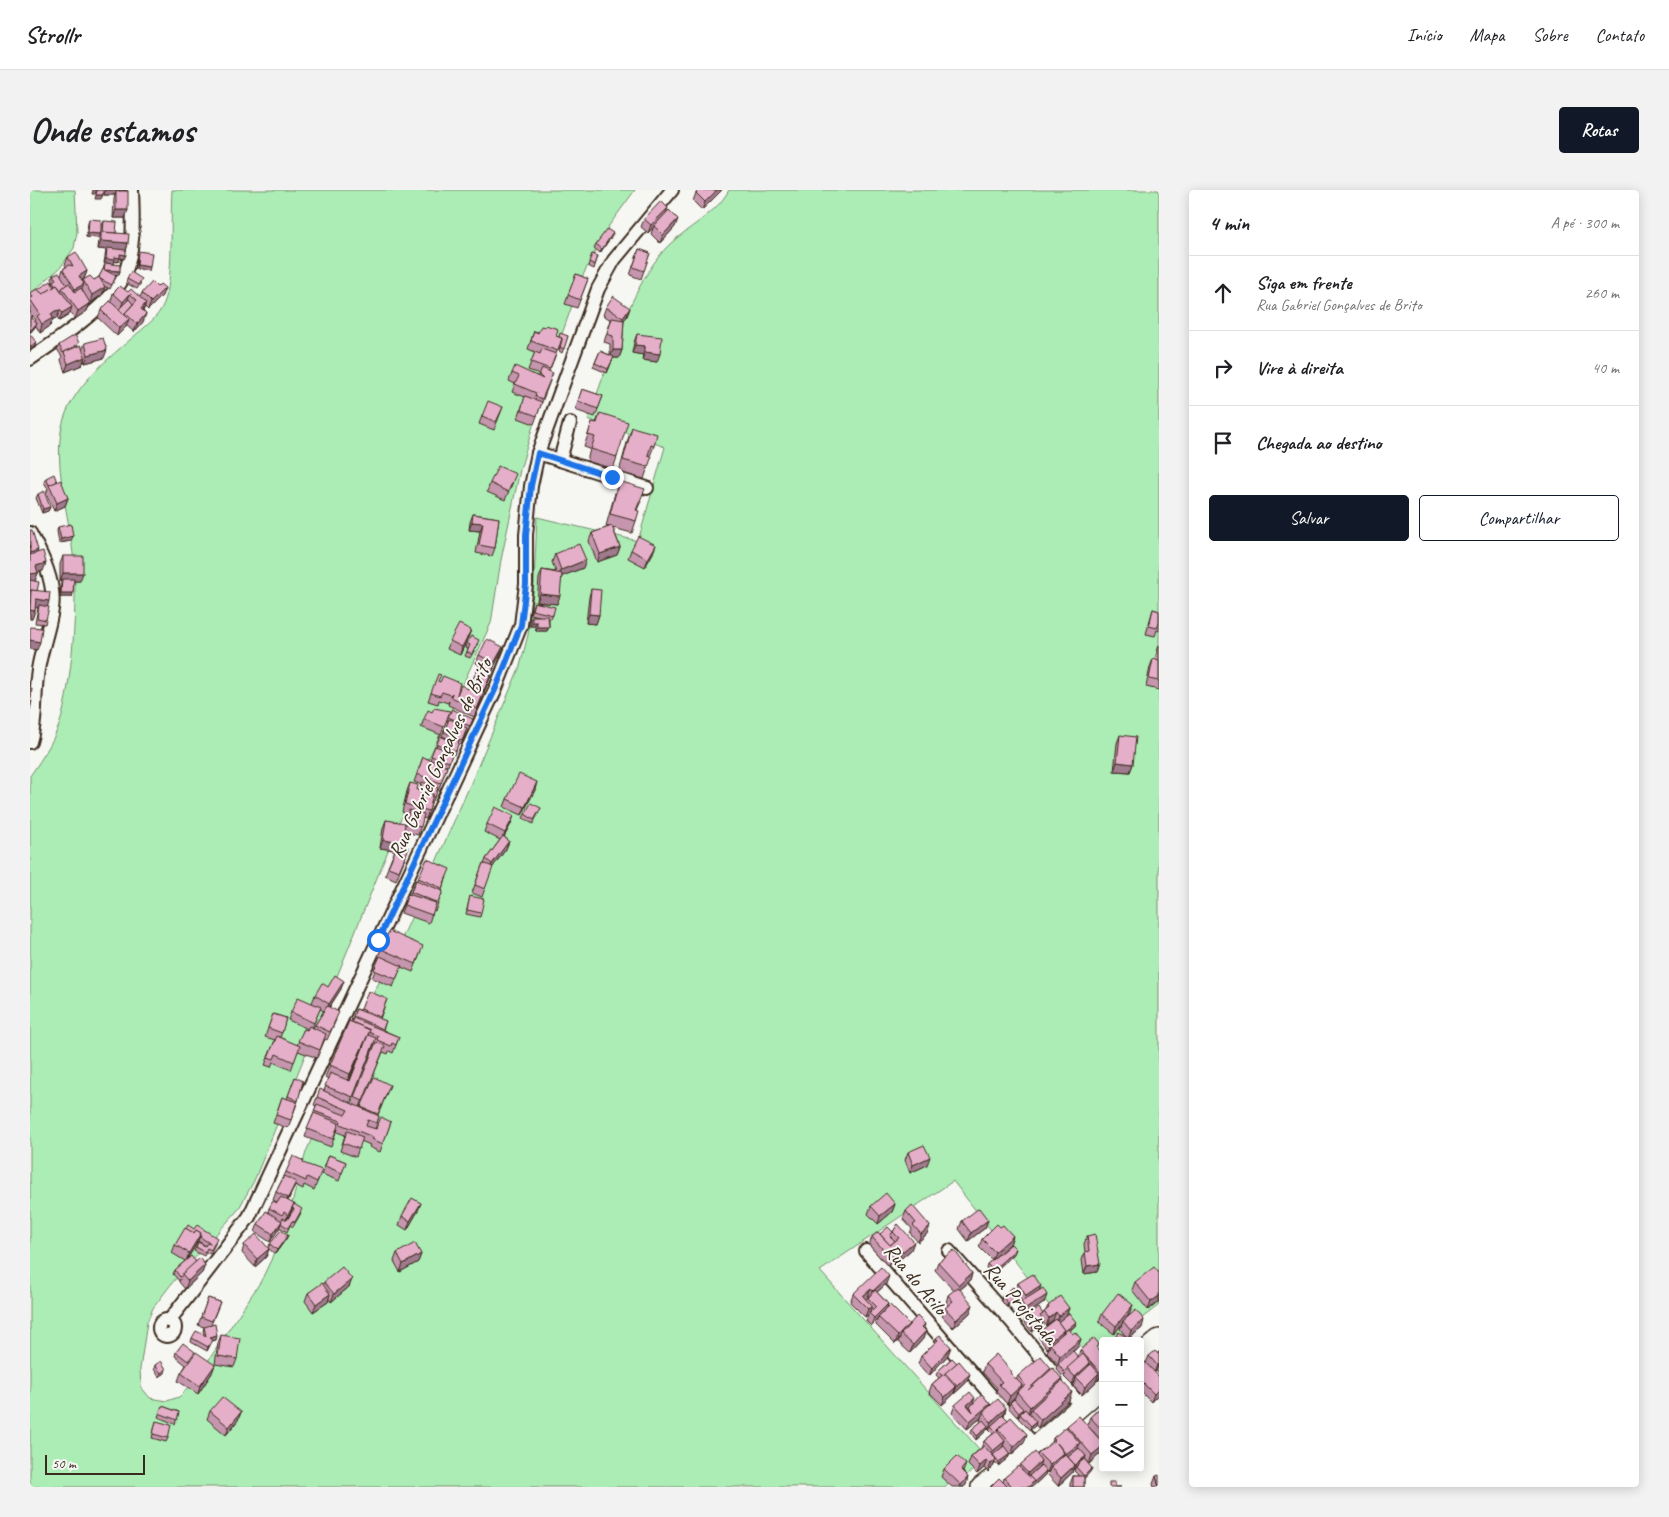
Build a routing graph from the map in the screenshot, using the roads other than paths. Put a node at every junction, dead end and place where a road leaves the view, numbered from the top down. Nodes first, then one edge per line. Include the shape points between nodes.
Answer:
1 (132, 190) edge
2 (672, 190) edge
3 (30, 359) edge
4 (570, 423) dead end
5 (538, 453) junction
6 (560, 460) junction
7 (647, 488) edge
8 (30, 533) edge
9 (30, 742) edge
10 (866, 1251) dead end
11 (949, 1251) edge
12 (169, 1321) dead end
13 (1159, 1339) edge
14 (1144, 1352) edge
15 (1099, 1390) edge
16 (1081, 1406) junction
17 (1035, 1446) junction
18 (981, 1487) edge

1 - 3 street via 130,248 122,280 109,297
2 - 5 street, Rua Gabriel Gonçalves de Brito via 614,260 598,289
4 - 6 street
5 - 6 street
5 - 12 street, Rua Gabriel Gonçalves de Brito via 526,535 524,606 515,642 249,1217
6 - 7 street
8 - 9 street via 46,565 53,607 38,670 36,713
10 - 17 street, Rua do Asilo
11 - 16 street, Rua Projetada
13 - 14 street
15 - 16 street
16 - 17 street
17 - 18 street

